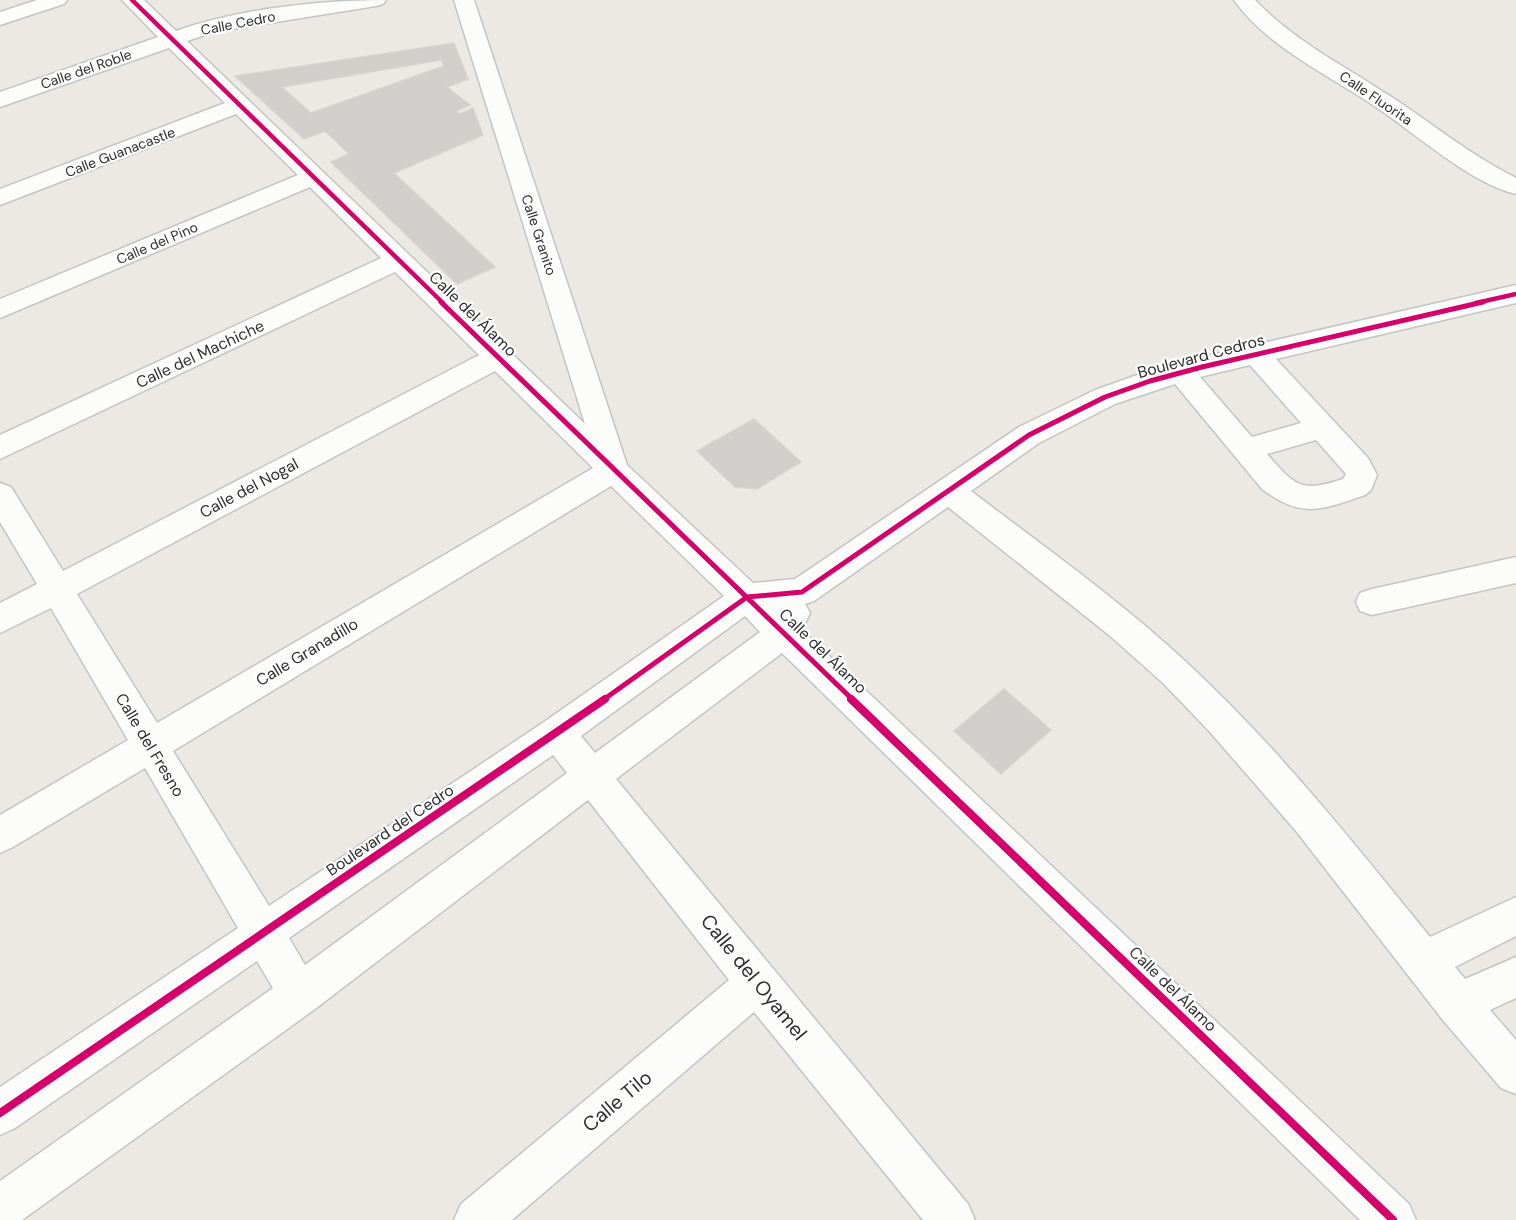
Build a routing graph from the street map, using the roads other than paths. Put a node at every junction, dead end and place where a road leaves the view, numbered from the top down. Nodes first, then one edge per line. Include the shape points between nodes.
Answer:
1 (57, 0) edge
2 (132, 0) edge
3 (376, 0) edge
4 (464, 0) edge
5 (1244, 0) edge
6 (0, 19) edge
7 (172, 39) junction
8 (0, 100) edge
9 (240, 105) junction
10 (314, 177) junction
11 (1516, 187) edge
12 (0, 198) edge
13 (399, 260) junction
14 (1510, 302) edge
15 (0, 309) edge
16 (1256, 354) junction
17 (498, 357) junction
18 (1181, 373) junction
19 (1322, 428) junction
20 (0, 448) edge
21 (1247, 450) junction
22 (614, 470) junction
23 (949, 491) junction
24 (0, 495) edge
25 (1516, 570) edge
26 (56, 589) junction
27 (802, 592) junction
28 (747, 597) junction
29 (1372, 602) dead end
30 (0, 619) edge
31 (784, 633) junction
32 (558, 733) junction
33 (150, 746) junction
34 (592, 776) junction
35 (0, 835) edge
36 (1516, 916) edge
37 (263, 933) junction
38 (1425, 960) junction
39 (1516, 977) edge
40 (757, 983) junction
41 (300, 994) junction
42 (1457, 1004) junction
43 (1516, 1073) edge
44 (0, 1113) edge
45 (0, 1208) edge
46 (477, 1220) edge
47 (952, 1220) edge
48 (1393, 1220) edge

1 - 6 street
2 - 7 street, Calle del Álamo
3 - 7 street, Calle Cedro via 220,24
4 - 22 street, Calle Granito
5 - 11 street, Calle Fluorita via 1276,30 1448,149
7 - 8 street, Calle del Roble
7 - 9 street, Calle del Álamo
9 - 10 street, Calle del Álamo
9 - 12 street, Calle Guanacastle
10 - 13 street, Calle del Álamo
10 - 15 street, Calle del Pino
13 - 17 street, Calle del Álamo
13 - 20 street, Calle del Machiche
14 - 16 street, Boulevard Cedros
16 - 18 street, Boulevard Cedros
16 - 19 street
17 - 22 street, Calle del Álamo
17 - 26 street, Calle del Nogal
18 - 21 street
18 - 23 street, Boulevard Cedros via 1105,397 1068,414 1029,435
19 - 21 street
19 - 21 street via 1362,475 1354,487 1311,501 1302,499 1273,481
22 - 28 street, Calle del Álamo
22 - 33 street, Calle Granadillo
23 - 27 street, Boulevard Cedros
23 - 38 street via 1111,618 1174,673 1310,819
24 - 26 street, Calle del Fresno
25 - 29 street
26 - 30 street, Calle del Nogal
26 - 33 street, Calle del Fresno
27 - 28 street
27 - 31 street
28 - 31 street, Calle del Álamo
28 - 32 street, Boulevard del Cedro
31 - 34 street
31 - 48 street, Calle del Álamo
32 - 34 street, Calle del Oyamel
32 - 37 street, Boulevard del Cedro
33 - 35 street, Calle Granadillo
33 - 37 street, Calle del Fresno
34 - 40 street, Calle del Oyamel
34 - 41 street
36 - 38 street
37 - 41 street, Calle del Fresno
37 - 44 street, Boulevard del Cedro
38 - 42 street
39 - 42 street
40 - 46 street, Calle Tilo
40 - 47 street, Calle del Oyamel
41 - 45 street
42 - 43 street

